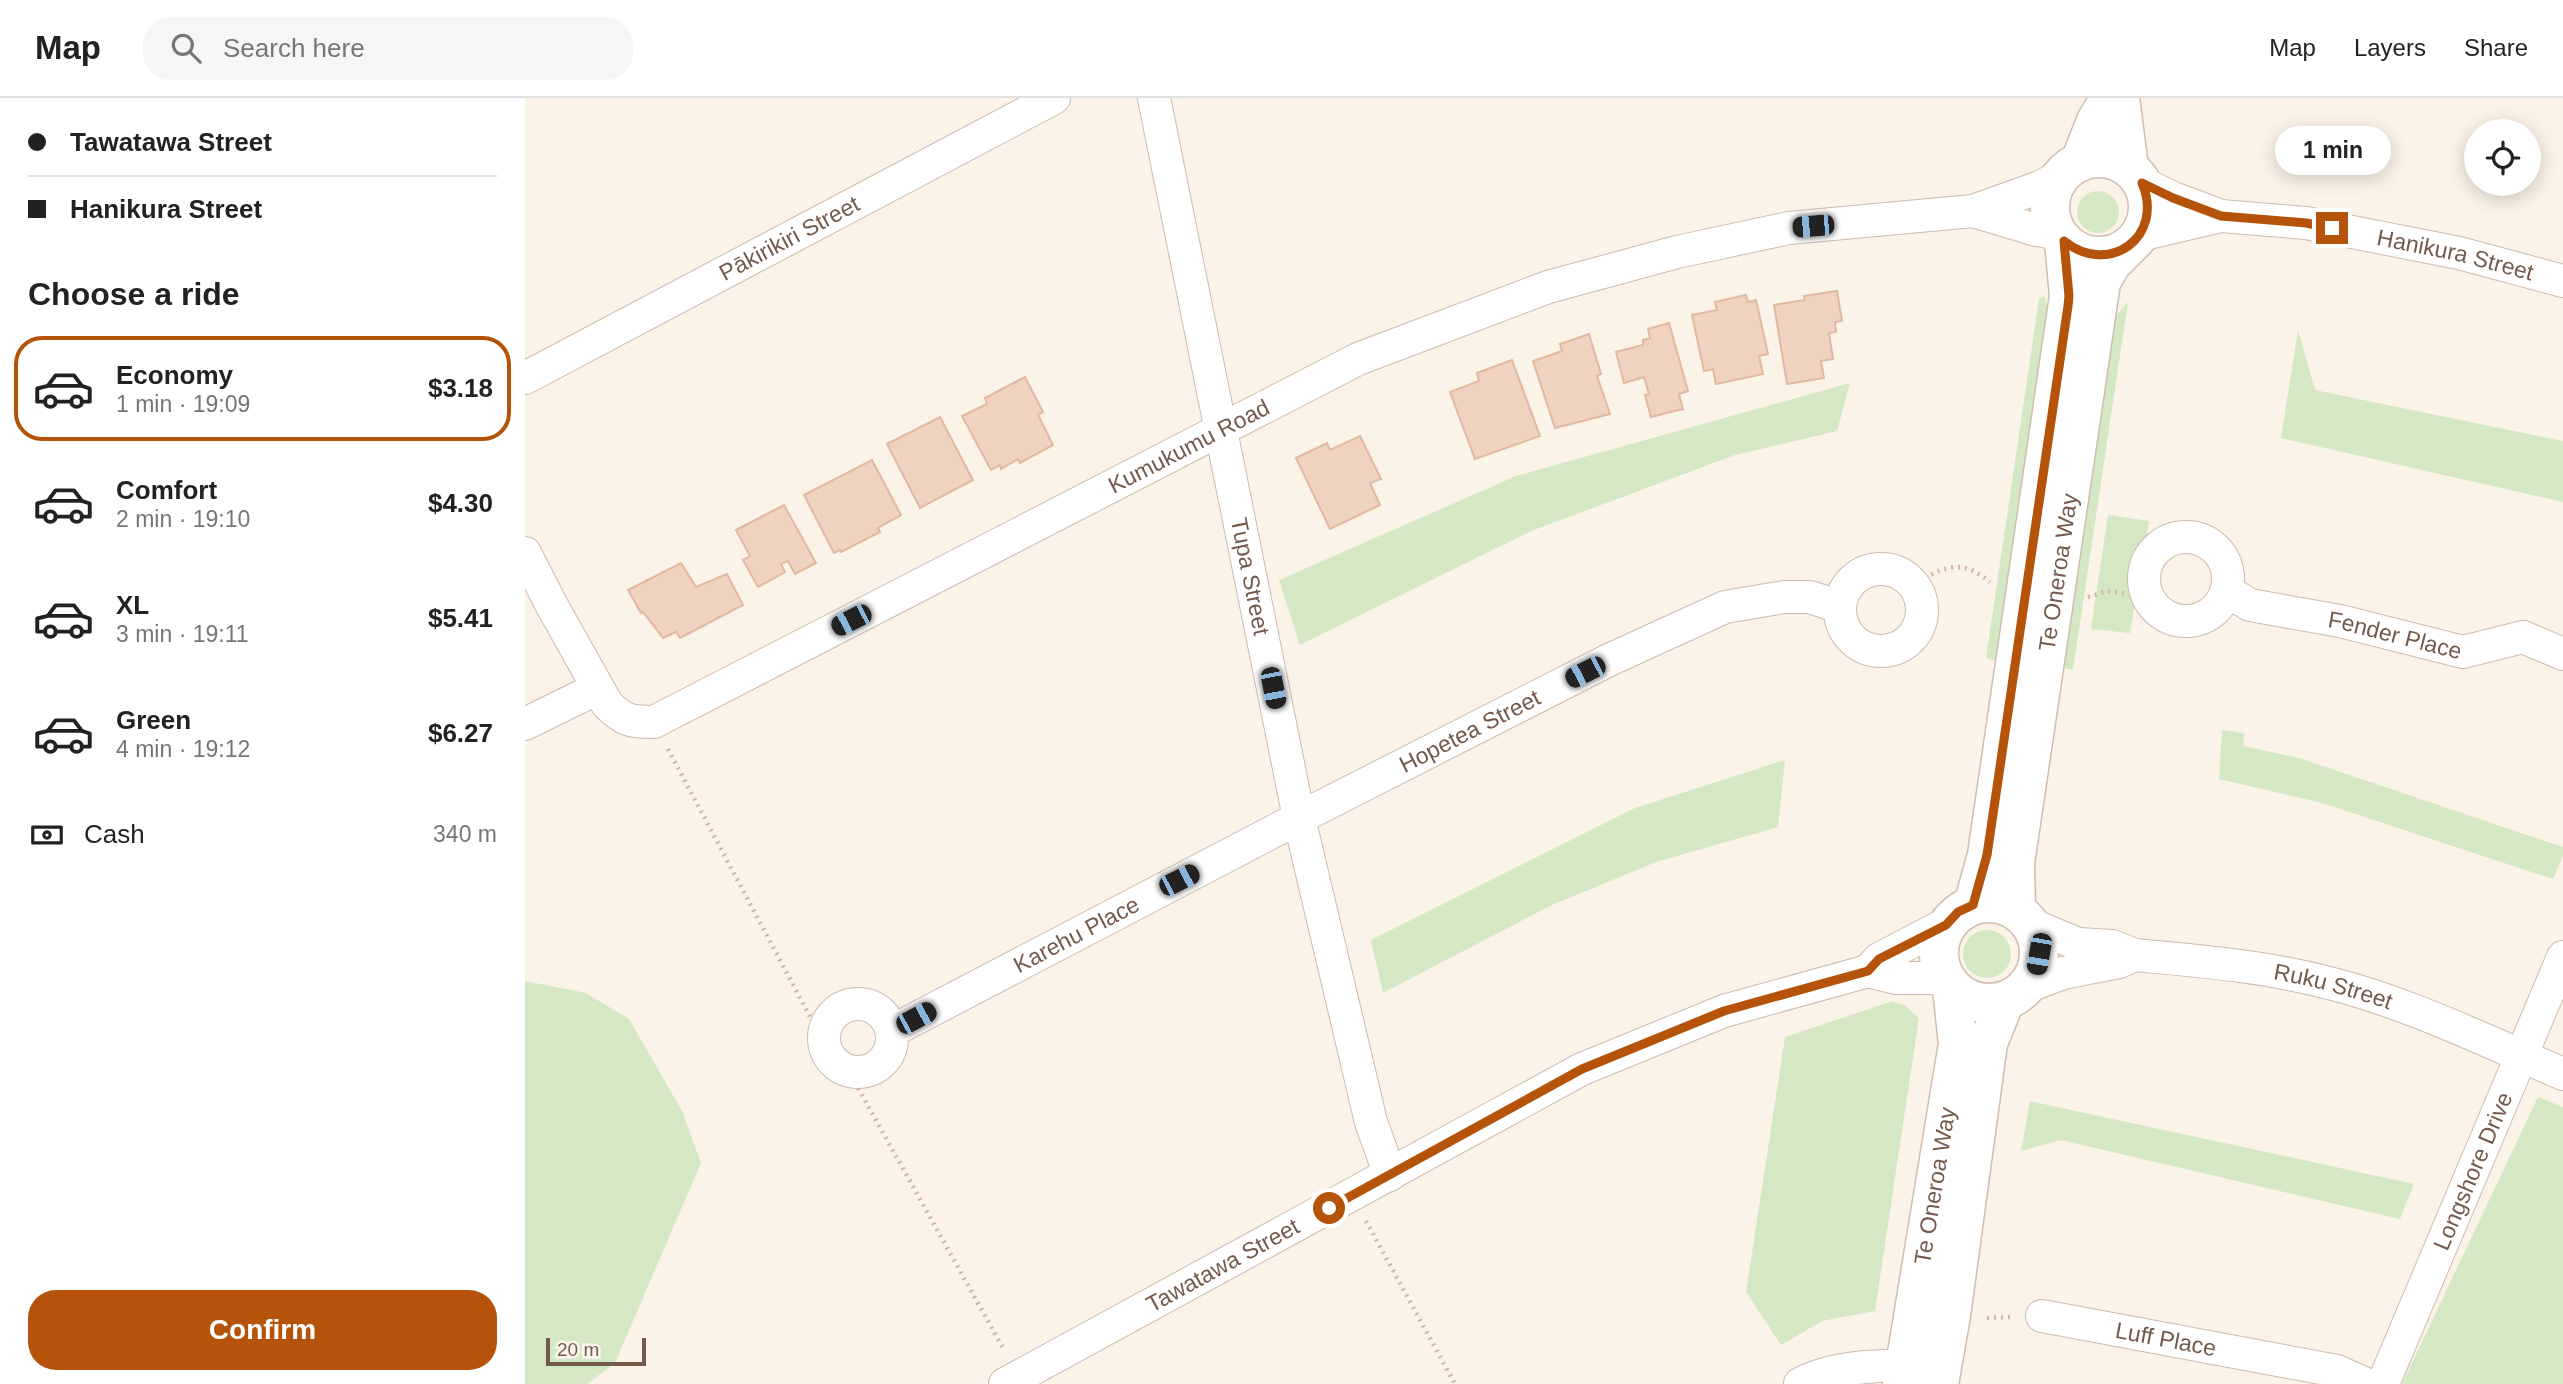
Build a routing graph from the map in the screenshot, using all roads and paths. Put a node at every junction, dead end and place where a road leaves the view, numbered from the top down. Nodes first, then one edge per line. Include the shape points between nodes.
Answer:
1 (1054, 98) edge
2 (1154, 98) edge
3 (2110, 98) edge
4 (2120, 98) edge
5 (2071, 169) junction
6 (2136, 175) junction
7 (1973, 211) junction
8 (2221, 216) junction
9 (2061, 237) junction
10 (2135, 240) junction
11 (2563, 281) edge
12 (525, 378) edge
13 (1221, 428) junction
14 (525, 553) edge
15 (1912, 583) junction
16 (1993, 584) dead end
17 (2227, 591) junction
18 (2079, 597) dead end
19 (2148, 597) junction
20 (1840, 607) junction
21 (2563, 654) edge
22 (597, 688) junction
23 (654, 722) junction
24 (525, 724) edge
25 (1299, 818) junction
26 (1960, 915) junction
27 (2023, 917) junction
28 (2135, 955) junction
29 (2563, 957) edge
30 (1868, 971) junction
31 (1948, 983) junction
32 (2015, 994) junction
33 (892, 1031) junction
34 (825, 1045) junction
35 (2520, 1055) junction
36 (848, 1070) junction
37 (2563, 1074) edge
38 (1390, 1175) junction
39 (1353, 1195) junction
40 (2042, 1316) joint
41 (1982, 1319) dead end
42 (1922, 1375) edge
43 (1012, 1380) edge
44 (1455, 1384) edge
45 (1800, 1384) edge
46 (2366, 1384) edge
47 (2383, 1384) edge

1 - 12 street, Pākirikiri Street
2 - 13 street, Tupa Street
3 - 5 street, Te Oneroa Way
4 - 6 street, Te Oneroa Way
5 - 6 street via 2098,158 2113,159
5 - 7 street, Kumukumu Road via 2041,187
5 - 9 street, Te Oneroa Way via 2054,188 2050,202
6 - 8 street, Hanikura Street via 2173,198
6 - 10 street, Te Oneroa Way via 2149,208
7 - 9 street, Kumukumu Road
7 - 13 street, Kumukumu Road via 1789,228 1548,287 1358,359
8 - 10 street, Hanikura Street
8 - 11 street, Hanikura Street via 2306,223 2459,253
9 - 10 street via 2075,250 2103,256 2117,253
9 - 26 street, Te Oneroa Way via 2068,306 1987,855
10 - 27 street, Te Oneroa Way via 2101,282 2015,863
13 - 23 street, Kumukumu Road
13 - 25 street, Tupa Street
14 - 22 street
15 - 16 path via 1950,567 1973,568
15 - 20 street via 1895,571 1864,572 1852,580
15 - 20 street via 1920,597 1921,618 1915,634 1895,648 1862,647 1845,630
17 - 19 street via 2206,617 2190,622 2173,620 2158,611
17 - 19 street via 2228,573 2222,556 2192,537 2174,538 2158,547 2147,562 2144,580
17 - 21 street, Fender Place via 2250,605 2340,621 2463,652 2523,637
18 - 19 path via 2108,591
20 - 25 street, Hopetea Street via 1810,597 1784,597 1725,607 1609,660
22 - 23 street via 620,717
22 - 24 street
23 - 34 path
25 - 33 street, Karehu Place
25 - 38 street, Tupa Street via 1371,1122
26 - 27 street via 1988,902 2003,904
26 - 30 street, Tawatawa Street via 1879,959
26 - 31 street, Te Oneroa Way via 1939,939 1938,956
27 - 28 street, Ruku Street via 2078,944 2112,946
27 - 32 street, Te Oneroa Way via 2037,937 2039,954 2037,969
28 - 32 street, Ruku Street via 2063,973
28 - 35 street, Ruku Street via 2323,981 2375,996
29 - 35 street, Longshore Drive
30 - 31 street, Tawatawa Street
30 - 38 street, Tawatawa Street via 1724,1011 1582,1069
31 - 32 street via 1977,1002
31 - 42 street, Te Oneroa Way via 1958,1044
32 - 42 street, Te Oneroa Way via 1988,1043 1951,1315
33 - 34 street via 874,1007 844,1007 832,1016 825,1030
33 - 36 street via 891,1048 882,1063 866,1072
34 - 36 street via 833,1061
35 - 37 street, Ruku Street
35 - 47 street, Longshore Drive
36 - 43 path
38 - 39 street, Tawatawa Street
39 - 43 street, Tawatawa Street
39 - 44 path
40 - 41 path
40 - 46 street, Luff Place via 2337,1371
42 - 45 street via 1854,1368

